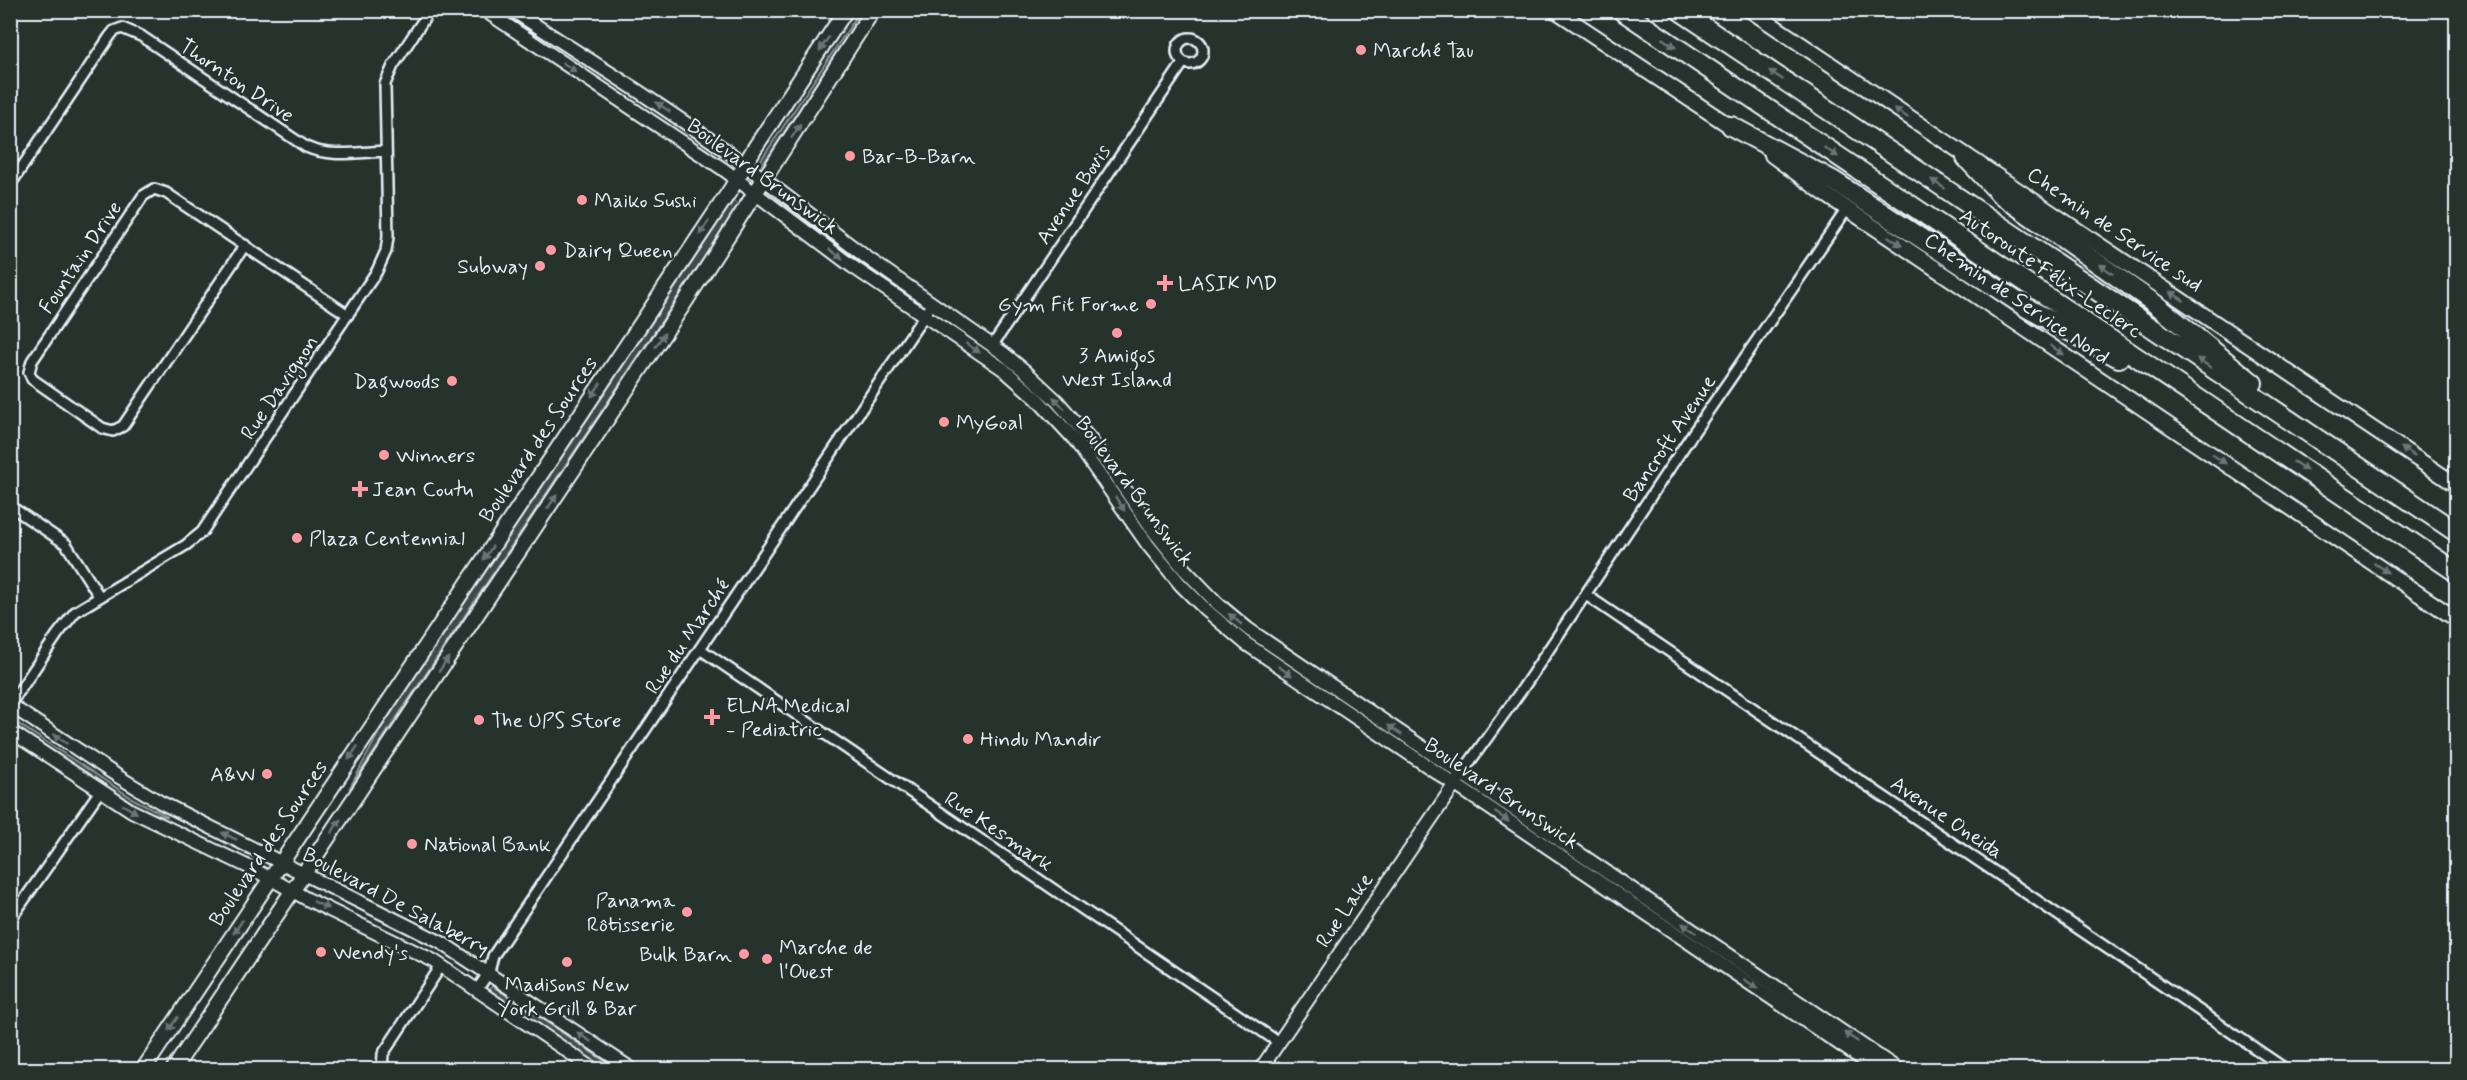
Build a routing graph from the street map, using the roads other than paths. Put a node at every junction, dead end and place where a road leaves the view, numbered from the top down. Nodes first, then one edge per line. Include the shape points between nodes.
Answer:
1 (430, 10) edge
2 (484, 10) edge
3 (512, 10) edge
4 (846, 10) edge
5 (873, 10) edge
6 (1556, 10) edge
7 (1621, 10) edge
8 (1679, 10) edge
9 (1750, 10) edge
10 (1183, 63) dead end
11 (1731, 126) junction
12 (386, 152) junction
13 (1966, 158) junction
14 (745, 164) junction
15 (736, 179) junction
16 (764, 180) junction
17 (10, 185) edge
18 (756, 194) junction
19 (1847, 209) junction
20 (245, 245) junction
21 (932, 304) junction
22 (348, 315) junction
23 (924, 315) junction
24 (992, 346) junction
25 (2213, 408) junction
26 (2340, 454) junction
27 (2457, 485) edge
28 (10, 506) edge
29 (2457, 532) edge
30 (2457, 572) edge
31 (1586, 595) junction
32 (99, 596) junction
33 (2457, 619) edge
34 (700, 649) junction
35 (10, 705) edge
36 (10, 731) edge
37 (1457, 779) junction
38 (100, 790) junction
39 (180, 812) junction
40 (171, 830) junction
41 (281, 863) junction
42 (303, 874) junction
43 (270, 878) junction
44 (292, 891) junction
45 (11, 918) edge
46 (441, 966) junction
47 (489, 972) junction
48 (477, 990) junction
49 (1278, 1042) junction
50 (143, 1070) edge
51 (173, 1070) edge
52 (382, 1070) edge
53 (595, 1070) edge
54 (633, 1070) edge
55 (1260, 1070) edge
56 (1878, 1070) edge
57 (1899, 1070) edge
58 (2288, 1070) edge

1 - 12 street, Rue Davignon via 387,80
2 -> 15 street, Boulevard Brunswick
14 -> 3 street, Boulevard Brunswick
4 -> 14 main road, Boulevard des Sources
16 -> 5 main road
6 - 11 main road, Chemin de Service Nord
7 -> 25 highway, Autoroute Félix-Leclerc
26 -> 8 highway, Autoroute Félix-Leclerc
13 -> 9 main road, Chemin de Service sud
10 - 24 street, Avenue Bovis
11 - 19 main road, Chemin de Service Nord
11 - 25 highway via 1834,181 2027,308
12 - 17 street, Thornton Drive via 326,153 306,147 141,36 122,28 110,36
12 - 22 street, Rue Davignon via 386,251
26 -> 13 highway via 2154,303 2001,195
27 -> 13 main road, Chemin de Service sud via 2010,183
14 - 15 main road, Boulevard des Sources
14 - 16 street, Boulevard Brunswick
15 - 18 street, Boulevard Brunswick
15 -> 41 main road, Boulevard des Sources
16 - 18 main road
16 - 21 street, Boulevard Brunswick
18 -> 23 street, Boulevard Brunswick
42 -> 18 main road
19 - 31 street, Bancroft Avenue
19 -> 33 main road, Chemin de Service Nord
20 - 20 street, Fountain Drive via 161,190 146,193 32,361 32,379 102,428 113,431 123,426
20 - 22 street, Fountain Drive
21 - 23 street, Rue du Marché
21 - 24 street, Boulevard Brunswick
22 - 32 street, Rue Davignon via 202,532
23 - 34 street, Rue du Marché
23 -> 37 street, Boulevard Brunswick via 1003,369 1054,416 1093,464 1161,562 1221,624 1267,658
37 -> 24 street, Boulevard Brunswick via 1266,643 1218,604 1165,547 1100,452 1066,411
25 -> 30 highway, Autoroute Félix-Leclerc
26 - 29 highway, Autoroute Félix-Leclerc
28 - 32 street via 66,544
31 - 37 street, Bancroft Avenue
31 - 58 street, Avenue Oneida
32 - 35 street, Rue Davignon via 67,621
34 - 47 street, Rue du Marché via 493,956
34 - 49 street, Rue Kesmark
39 -> 35 street, Boulevard De Salaberry
36 - 38 street, Boulevard De Salaberry
37 - 49 street, Rue Lake
37 -> 56 street, Boulevard Brunswick
57 -> 37 street, Boulevard Brunswick
38 -> 40 street, Boulevard De Salaberry
38 - 45 street
39 - 40 street
41 -> 39 street, Boulevard De Salaberry
40 - 43 street, Boulevard De Salaberry
41 - 42 street, Boulevard De Salaberry
41 - 43 main road, Boulevard des Sources
42 - 44 main road
42 - 47 street, Boulevard De Salaberry via 442,943
43 - 44 street, Boulevard De Salaberry
43 -> 50 main road, Boulevard des Sources
44 -> 46 street, Boulevard De Salaberry
44 - 51 main road
46 - 48 street, Boulevard De Salaberry
46 - 52 street via 386,1050
47 - 48 street, Rue du Marché
54 -> 47 street, Boulevard De Salaberry
48 - 53 street, Boulevard De Salaberry
49 - 55 street, Rue Lake

